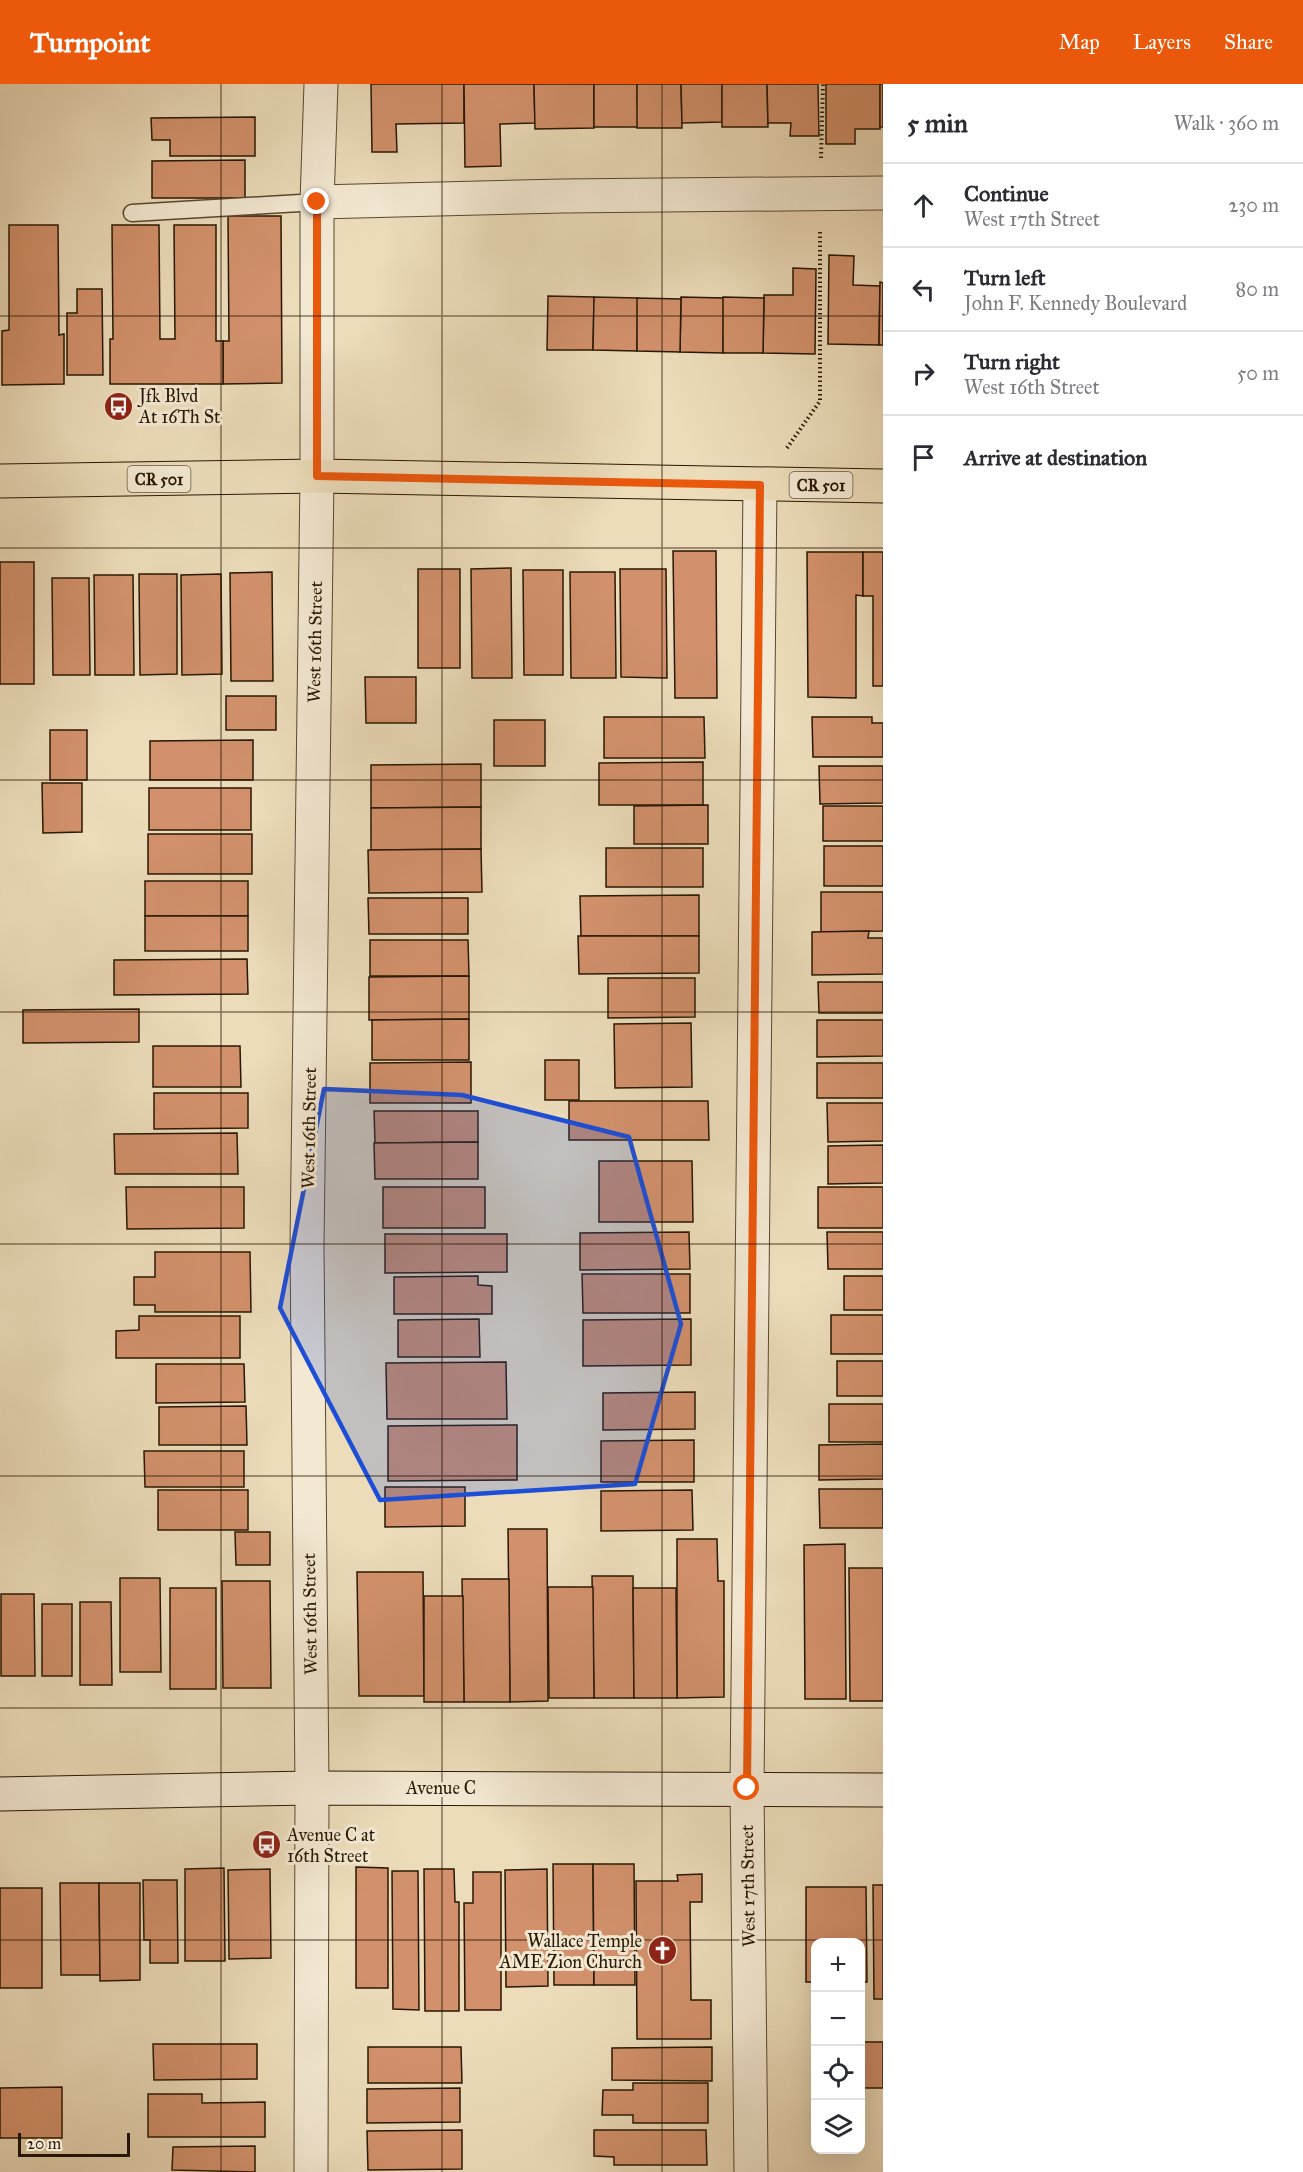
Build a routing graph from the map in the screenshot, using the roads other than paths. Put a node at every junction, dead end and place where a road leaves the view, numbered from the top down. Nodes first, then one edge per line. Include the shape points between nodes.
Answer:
1 (321, 84) edge
2 (883, 193) edge
3 (317, 202) junction
4 (132, 213) dead end
5 (317, 476) junction
6 (0, 481) edge
7 (760, 485) junction
8 (883, 486) edge
9 (312, 1788) junction
10 (747, 1788) junction
11 (883, 1790) edge
12 (0, 1794) edge
13 (311, 2172) edge
14 (751, 2172) edge

1 - 3 street, West 16th Street
2 - 3 street
3 - 4 lane
3 - 5 street, West 16th Street
5 - 6 main road, CR 501
5 - 7 main road, CR 501
5 - 9 street, West 16th Street via 307,1246
7 - 8 main road, CR 501
7 - 10 street, West 17th Street
9 - 10 street, Avenue C
9 - 12 street, Avenue C
9 - 13 street, West 16th Street
10 - 11 street, Avenue C
10 - 14 street, West 17th Street

